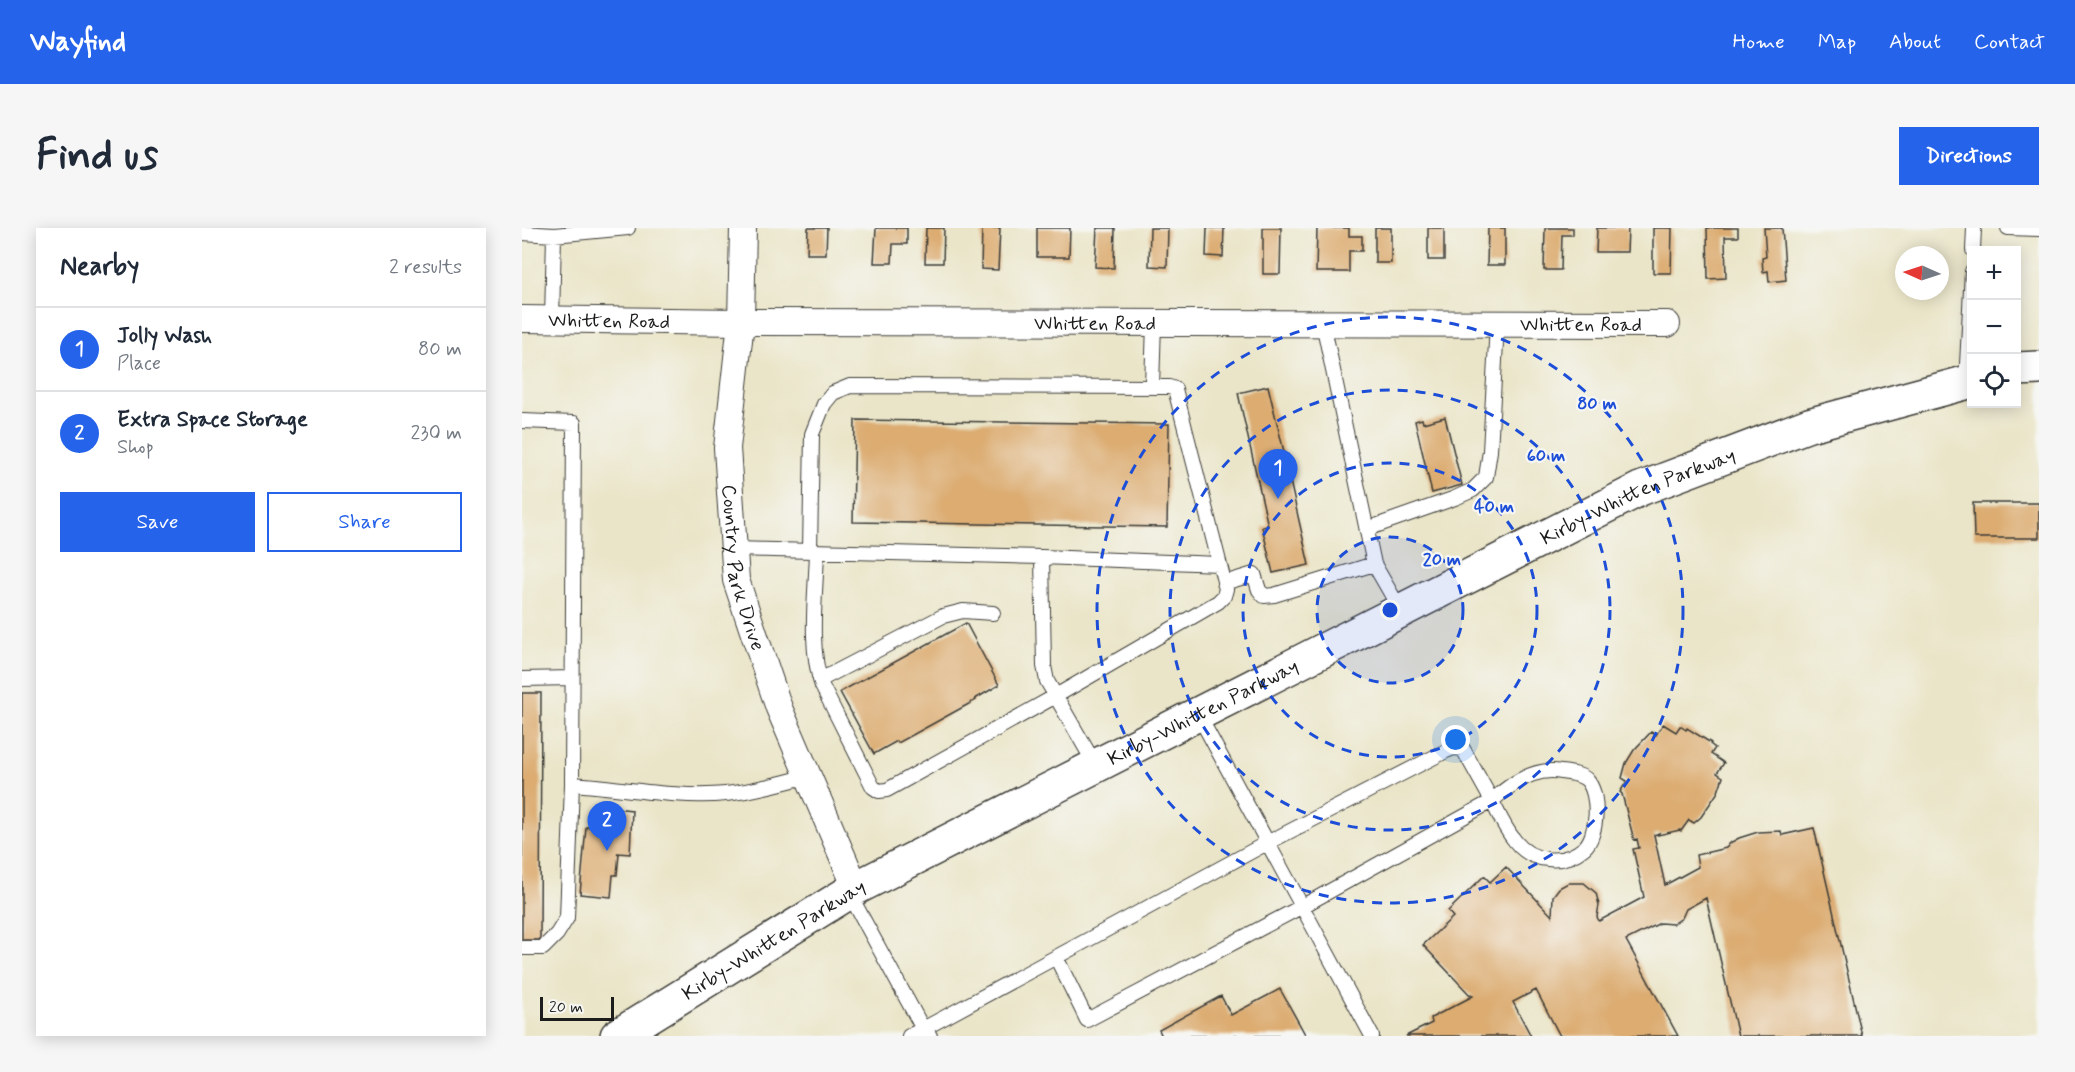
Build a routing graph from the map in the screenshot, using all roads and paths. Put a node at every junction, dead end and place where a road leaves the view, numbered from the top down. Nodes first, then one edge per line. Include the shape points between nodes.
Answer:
1 (628, 228) edge
2 (743, 228) edge
3 (1974, 228) edge
4 (2008, 228) edge
5 (2039, 229) edge
6 (522, 233) edge
7 (554, 235) junction
8 (1973, 246) edge
9 (1970, 300) edge
10 (522, 319) edge
11 (552, 319) junction
12 (741, 322) junction
13 (1154, 323) junction
14 (1323, 324) junction
15 (1497, 324) junction
16 (1667, 324) dead end
17 (1970, 354) edge
18 (2039, 368) edge
19 (2021, 369) edge
20 (1967, 383) edge
21 (1152, 386) junction
22 (522, 421) edge
23 (1367, 529) junction
24 (734, 549) junction
25 (813, 551) junction
26 (1042, 557) junction
27 (1219, 564) junction
28 (1374, 564) junction
29 (1224, 583) junction
30 (1401, 611) junction
31 (993, 613) dead end
32 (572, 678) junction
33 (522, 679) edge
34 (820, 680) junction
35 (1054, 697) junction
36 (1198, 714) junction
37 (1096, 766) junction
38 (808, 776) junction
39 (572, 784) junction
40 (1492, 801) junction
41 (1267, 843) junction
42 (853, 890) junction
43 (1302, 907) junction
44 (522, 948) edge
45 (1056, 957) junction
46 (926, 1033) edge
47 (617, 1036) edge
48 (909, 1036) edge
49 (1372, 1036) edge

1 - 7 lane
2 - 12 street, Country Park Drive
3 - 8 lane
4 - 5 lane
6 - 7 lane
7 - 11 lane
9 - 17 lane
10 - 11 street, Whitten Road
11 - 12 street, Whitten Road
12 - 13 street, Whitten Road
12 - 24 street, Country Park Drive via 727,448
13 - 14 street, Whitten Road
13 - 21 lane
14 - 15 street, Whitten Road
14 - 23 lane
15 - 16 street, Whitten Road
15 - 23 lane via 1486,477 1473,490 1455,498
18 - 19 main road
20 - 30 main road, Kirby-Whitten Parkway via 1809,425 1640,489
21 - 25 lane via 850,386 832,393 812,434
21 - 27 lane via 1175,389
22 - 32 lane via 574,423
23 - 28 lane
24 - 25 lane
24 - 38 street, Country Park Drive via 736,580 778,708
25 - 26 lane
25 - 34 lane via 814,646
26 - 27 lane
26 - 35 lane via 1044,666
27 - 29 lane
28 - 29 lane via 1274,595 1264,596 1254,574
28 - 30 lane
29 - 35 lane via 1224,596 1218,602
30 - 36 main road, Kirby-Whitten Parkway
31 - 34 lane via 963,611 943,616
32 - 33 lane
32 - 39 lane
34 - 35 lane via 873,787 879,791
35 - 37 lane
36 - 37 main road, Kirby-Whitten Parkway
36 - 41 lane
37 - 42 main road, Kirby-Whitten Parkway
38 - 39 lane via 725,794
38 - 42 street, Country Park Drive
39 - 44 lane via 567,918 543,948
40 - 40 lane via 1507,787 1537,773 1553,770 1573,774 1586,780 1593,795 1593,833 1584,848 1568,857 1547,860 1530,855 1515,843
40 - 41 lane via 1462,748 1454,748
40 - 43 lane
41 - 43 lane
41 - 45 lane
42 - 46 lane
42 - 47 main road, Kirby-Whitten Parkway
43 - 45 lane via 1086,1020
43 - 49 lane
45 - 46 lane
46 - 48 lane

